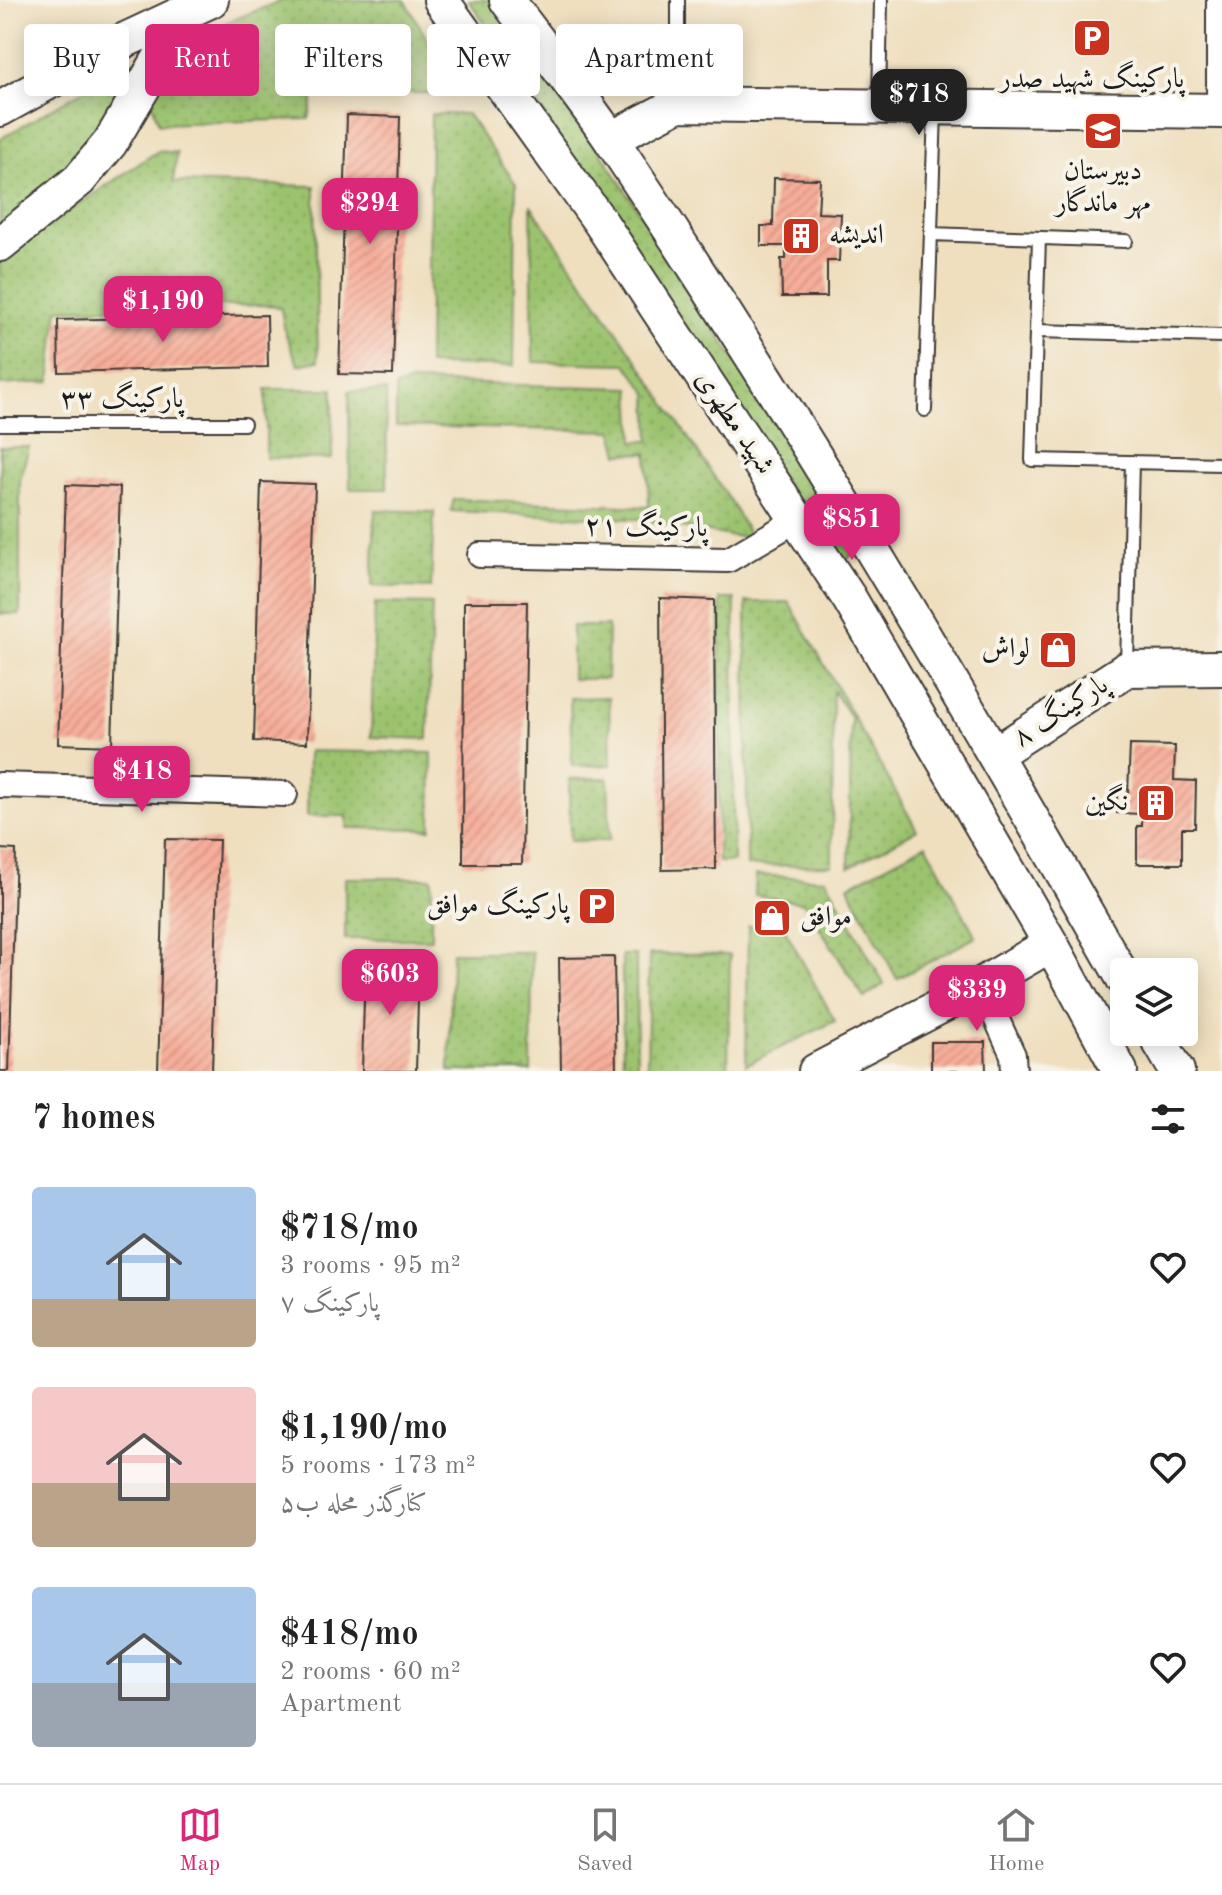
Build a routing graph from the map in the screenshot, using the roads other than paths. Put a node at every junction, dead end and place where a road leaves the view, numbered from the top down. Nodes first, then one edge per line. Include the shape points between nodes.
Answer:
1 (441, 0) edge
2 (507, 0) edge
3 (678, 0) edge
4 (881, 0) edge
5 (1219, 0) edge
6 (200, 5) edge
7 (678, 104) junction
8 (879, 107) junction
9 (935, 108) junction
10 (0, 109) edge
11 (1220, 111) edge
12 (611, 139) junction
13 (931, 234) junction
14 (1039, 238) junction
15 (1126, 241) dead end
16 (0, 244) edge
17 (1036, 331) junction
18 (1222, 336) edge
19 (925, 410) dead end
20 (0, 424) edge
21 (244, 424) dead end
22 (1132, 462) junction
23 (1222, 464) edge
24 (798, 519) junction
25 (480, 555) dead end
26 (886, 575) junction
27 (849, 598) junction
28 (1222, 668) edge
29 (1127, 669) junction
30 (995, 754) junction
31 (0, 785) edge
32 (285, 794) dead end
33 (1051, 944) junction
34 (1112, 958) edge
35 (981, 985) junction
36 (1162, 1046) edge
37 (816, 1071) edge
38 (1014, 1071) edge
39 (1120, 1071) edge
40 (1177, 1071) edge

1 - 24 main road, شهید مطهری via 601,223
2 - 12 main road, شهید مطهری
3 - 7 lane
4 - 8 lane
5 - 11 street
6 - 10 main road
6 - 16 main road via 110,143 79,180
7 - 8 main road
7 - 12 main road
8 - 9 main road
9 - 11 main road
9 - 13 lane
12 - 26 main road, شهید مطهری
13 - 14 lane
13 - 19 lane
14 - 15 lane
14 - 17 lane
17 - 18 lane
17 - 22 lane via 1032,460
20 - 21 lane, پارکینگ ۳۳
22 - 23 lane
22 - 29 lane
24 - 25 street, پارکینگ ۲۱ via 728,560
24 - 27 main road, شهید مطهری
26 - 27 main road
26 - 30 main road, شهید مطهری
27 - 33 main road, شهید مطهری
28 - 29 main road, پارکینگ ۸
29 - 30 main road, پارکینگ ۸
30 - 34 main road, شهید مطهری
31 - 32 street
33 - 35 main road
33 - 39 main road, شهید مطهری
35 - 37 main road
35 - 38 street via 1013,1055
36 - 40 main road

